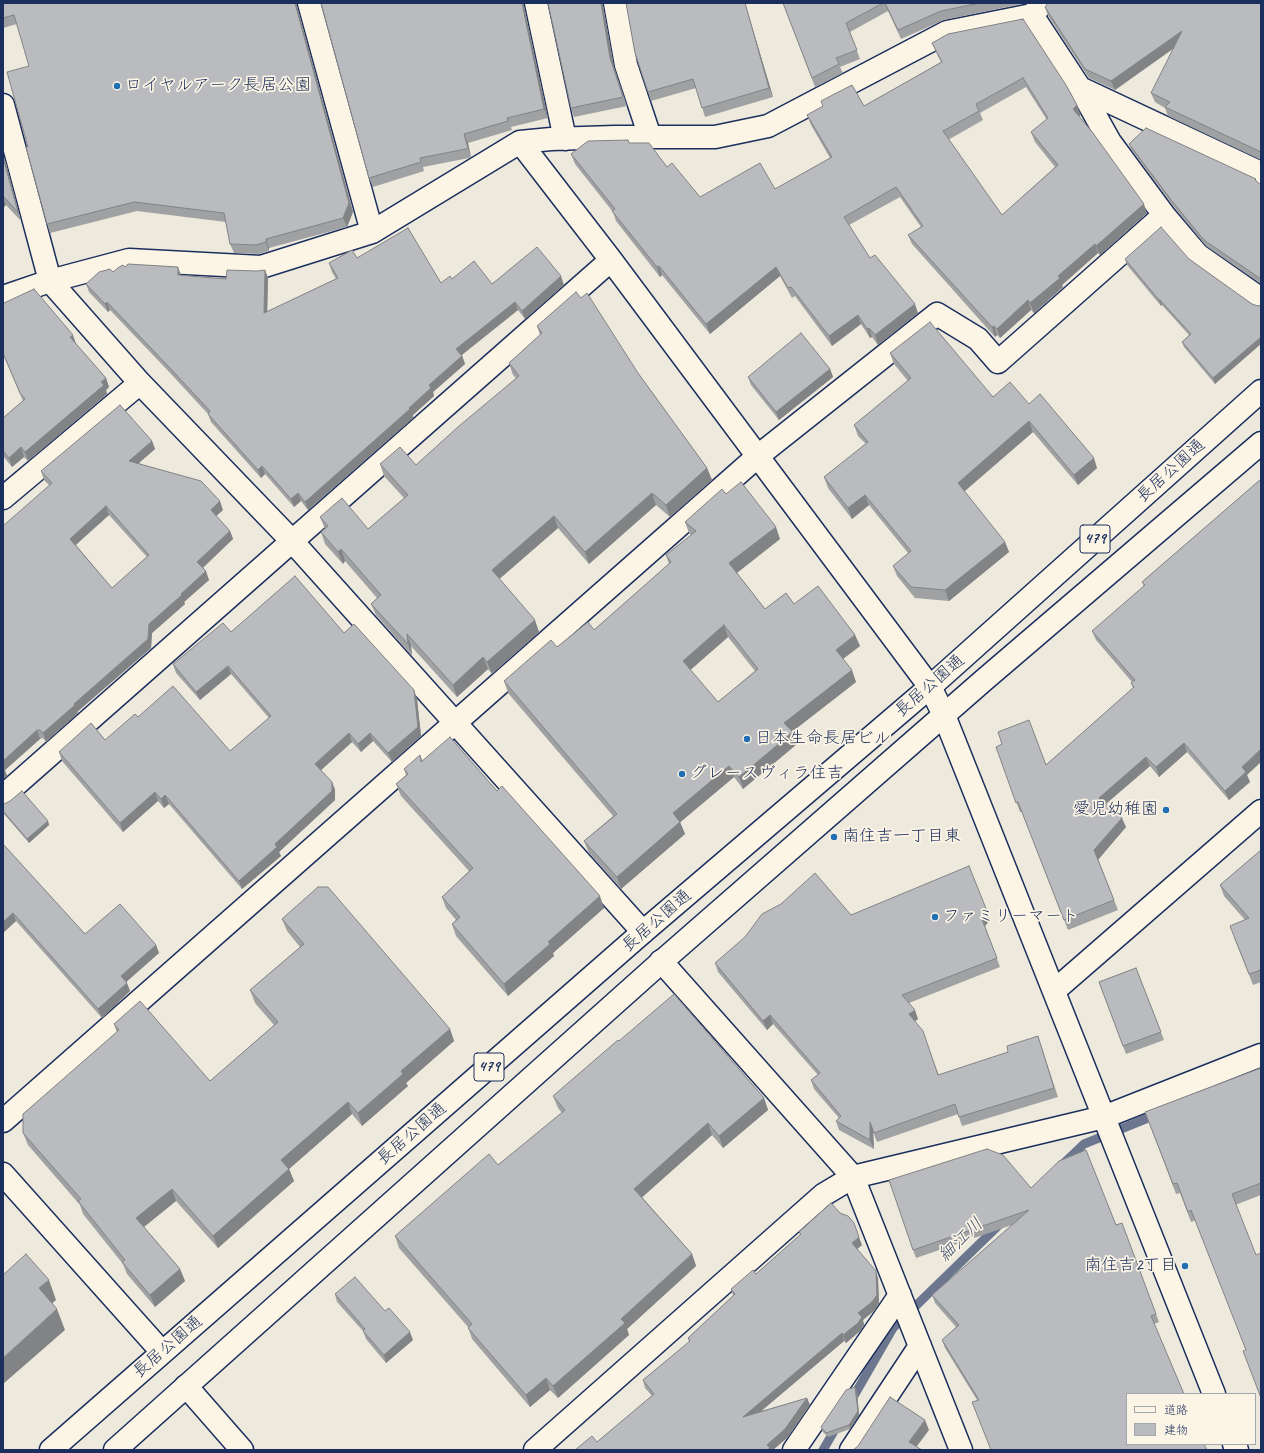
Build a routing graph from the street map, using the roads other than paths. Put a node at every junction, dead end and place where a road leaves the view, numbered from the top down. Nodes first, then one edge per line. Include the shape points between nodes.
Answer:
1 (309, 3) edge
2 (536, 3) edge
3 (616, 3) edge
4 (1038, 9) edge
5 (1080, 88) junction
6 (3, 105) edge
7 (650, 137) junction
8 (565, 139) junction
9 (520, 142) junction
10 (1261, 173) edge
11 (1164, 215) junction
12 (372, 232) junction
13 (611, 260) junction
14 (50, 281) junction
15 (3, 297) edge
16 (1261, 299) edge
17 (140, 383) junction
18 (1261, 391) edge
19 (1261, 443) edge
20 (758, 456) junction
21 (3, 498) edge
22 (292, 541) junction
23 (930, 687) junction
24 (944, 715) junction
25 (455, 722) junction
26 (3, 796) edge
27 (1261, 811) edge
28 (643, 932) junction
29 (662, 961) junction
30 (1054, 991) junction
31 (1261, 1055) edge
32 (1104, 1117) junction
33 (3, 1121) edge
34 (3, 1174) edge
35 (853, 1177) junction
36 (900, 1296) junction
37 (920, 1346) junction
38 (162, 1352) junction
39 (186, 1386) junction
40 (1214, 1393) edge
41 (51, 1450) edge
42 (114, 1450) edge
43 (242, 1450) edge
44 (534, 1450) edge
45 (794, 1450) edge
46 (851, 1450) edge
47 (962, 1450) edge

1 - 12 main road
2 - 8 main road
3 - 7 main road via 626,65
4 - 5 main road
4 - 7 main road via 946,32 768,126 715,137
5 - 10 main road
5 - 11 main road via 1110,142
6 - 14 main road
7 - 8 main road
8 - 9 main road
9 - 12 main road
9 - 13 main road
11 - 16 main road via 1198,255
11 - 20 main road via 998,362 978,339 937,314
12 - 14 main road via 261,267 129,260
13 - 20 main road
13 - 22 main road
14 - 15 main road
14 - 17 main road
17 - 21 main road
17 - 22 main road
18 - 23 main road, 長居公園通 / 479
19 - 24 main road, 長居公園通 / 479
20 - 23 main road
20 - 25 main road
22 - 25 main road
22 - 26 main road
23 - 24 main road
23 - 28 main road, 長居公園通 / 479
24 - 29 main road, 長居公園通 / 479
24 - 30 main road
25 - 28 main road
25 - 33 main road
27 - 30 main road
28 - 38 main road, 長居公園通 / 479
29 - 35 main road
29 - 39 main road, 長居公園通 / 479
30 - 32 main road
31 - 32 main road
32 - 35 main road
32 - 40 main road
34 - 38 main road
35 - 36 main road
35 - 44 main road via 824,1195
36 - 37 main road
36 - 45 main road
37 - 46 main road
37 - 47 main road
38 - 41 main road, 長居公園通 / 479
39 - 42 main road, 長居公園通 / 479
39 - 43 main road

